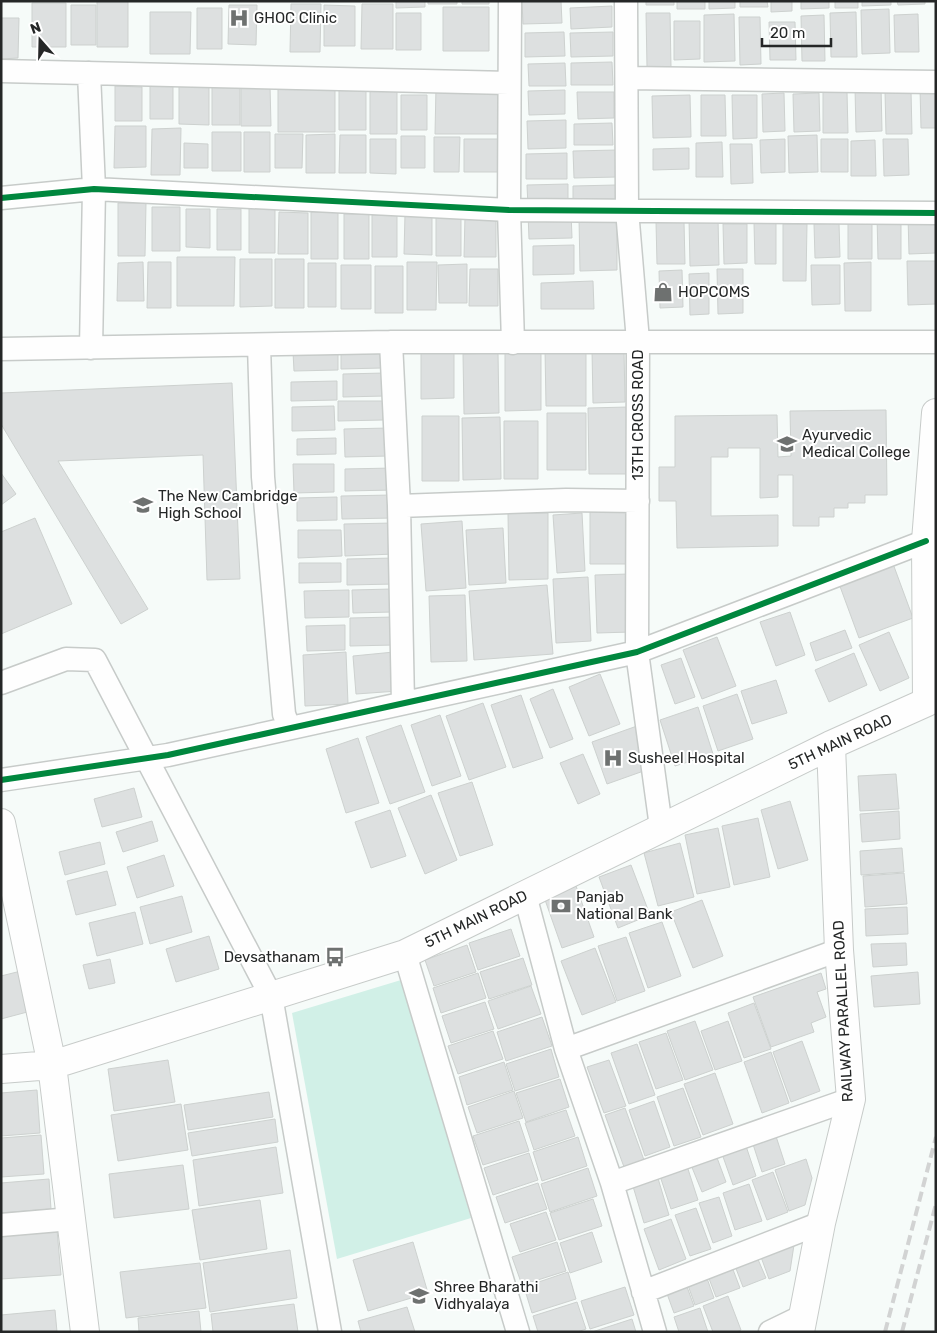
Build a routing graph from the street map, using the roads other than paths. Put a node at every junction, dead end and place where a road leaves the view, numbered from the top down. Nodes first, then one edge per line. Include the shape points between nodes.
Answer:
1 (510, 1) edge
2 (626, 1) edge
3 (1, 71) edge
4 (90, 73) junction
5 (627, 78) junction
6 (936, 82) edge
7 (509, 83) junction
8 (94, 189) junction
9 (1, 198) edge
10 (509, 210) junction
11 (627, 210) junction
12 (936, 213) edge
13 (638, 341) junction
14 (392, 342) junction
15 (936, 342) edge
16 (513, 343) junction
17 (260, 345) junction
18 (91, 348) junction
19 (1, 349) edge
20 (936, 413) edge
21 (638, 501) junction
22 (399, 506) junction
23 (926, 541) junction
24 (637, 652) junction
25 (1, 683) edge
26 (931, 701) edge
27 (403, 703) junction
28 (289, 728) junction
29 (830, 745) junction
30 (146, 758) junction
31 (1, 780) edge
32 (1, 824) edge
33 (661, 827) junction
34 (525, 895) junction
35 (839, 950) junction
36 (405, 954) junction
37 (271, 996) junction
38 (566, 1049) junction
39 (52, 1065) junction
40 (1, 1069) edge
41 (851, 1099) junction
42 (612, 1183) junction
43 (71, 1219) junction
44 (821, 1223) junction
45 (1, 1225) edge
46 (643, 1292) junction
47 (801, 1324) edge
48 (85, 1332) edge
49 (330, 1332) edge
50 (518, 1332) edge
51 (655, 1332) edge
52 (770, 1332) edge

1 - 7 street
2 - 5 street, 13TH CROSS ROAD
3 - 4 street
4 - 7 street
4 - 8 street
5 - 6 street
5 - 11 street, 13TH CROSS ROAD
7 - 10 street
8 - 9 street
8 - 10 street
8 - 18 street
10 - 11 street
10 - 16 street
11 - 12 street
11 - 13 street, 13TH CROSS ROAD
13 - 15 street
13 - 16 street
13 - 21 street, 13TH CROSS ROAD
14 - 16 street
14 - 17 street
14 - 22 street
17 - 18 street
17 - 28 street via 263,477 284,714
18 - 19 street
20 - 23 main road
21 - 22 street via 566,500
21 - 24 street, 13TH CROSS ROAD
22 - 27 street
23 - 24 street
23 - 26 main road
24 - 27 street
24 - 33 street, 13TH CROSS ROAD
25 - 30 street via 66,659 95,660
26 - 29 main road, 5TH MAIN ROAD
27 - 28 street
28 - 30 street
29 - 33 main road, 5TH MAIN ROAD
29 - 35 main road, RAILWAY PARALLEL ROAD
30 - 31 street
30 - 37 street
32 - 39 main road
33 - 34 main road, 5TH MAIN ROAD
34 - 36 main road, 5TH MAIN ROAD
34 - 38 street
35 - 38 street
35 - 41 main road, RAILWAY PARALLEL ROAD
36 - 37 main road, 5TH MAIN ROAD
36 - 50 street
37 - 39 main road, 5TH MAIN ROAD
37 - 49 street
38 - 42 street
39 - 40 main road, 5TH MAIN ROAD
39 - 43 main road
41 - 42 street
41 - 44 main road, RAILWAY PARALLEL ROAD
42 - 46 street
43 - 45 street
43 - 48 main road
44 - 46 street
44 - 47 main road, RAILWAY PARALLEL ROAD
46 - 51 street
47 - 52 street

